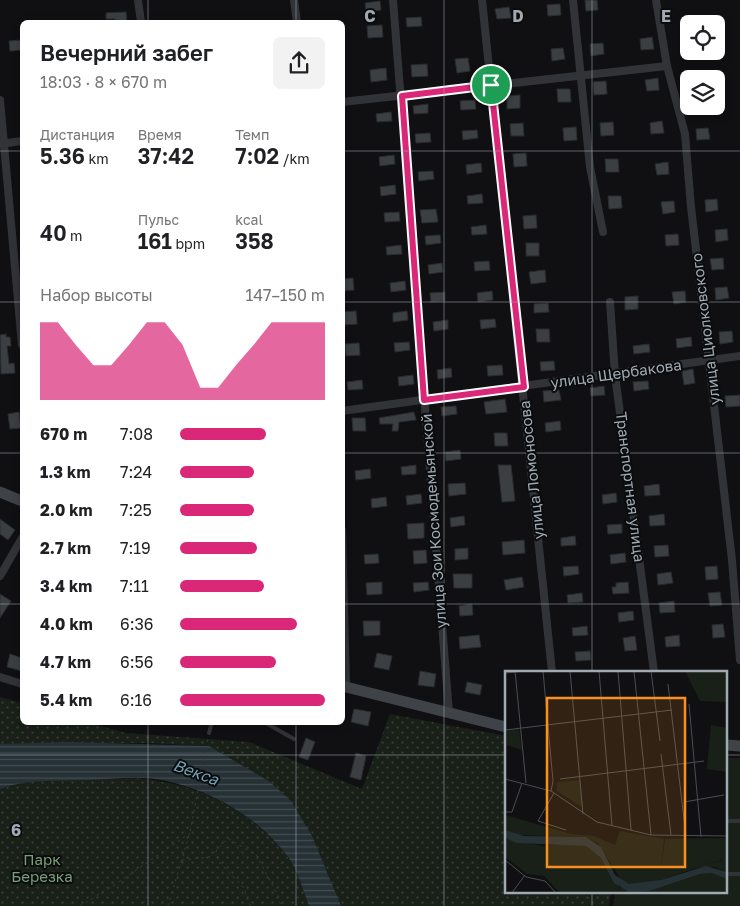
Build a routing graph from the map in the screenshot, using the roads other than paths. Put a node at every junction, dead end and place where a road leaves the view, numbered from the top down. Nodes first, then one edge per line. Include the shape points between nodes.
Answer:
1 (138, 0) edge
2 (294, 0) edge
3 (394, 0) edge
4 (482, 0) edge
5 (573, 0) edge
6 (656, 0) edge
7 (141, 20) edge
8 (297, 20) edge
9 (667, 66) junction
10 (580, 75) junction
11 (491, 85) junction
12 (402, 96) junction
13 (0, 100) edge
14 (345, 102) edge
15 (20, 142) edge
16 (2, 144) edge
17 (603, 232) dead end
18 (610, 302) dead end
19 (20, 325) edge
20 (740, 356) edge
21 (710, 360) junction
22 (615, 375) junction
23 (524, 387) junction
24 (424, 400) junction
25 (345, 411) edge
26 (0, 492) edge
27 (20, 500) edge
28 (20, 541) edge
29 (736, 559) edge
30 (0, 576) edge
31 (740, 660) edge
32 (552, 671) edge
33 (654, 671) edge
34 (0, 677) edge
35 (20, 683) edge
36 (345, 686) edge
37 (449, 713) junction
38 (211, 725) edge
39 (269, 725) edge
40 (505, 727) edge
41 (210, 733) road end
42 (294, 739) dead end

1 - 7 street
2 - 8 street
3 - 12 street, улица Зои Космодемьянской
4 - 11 street, улица Ломоносова
5 - 10 street
6 - 9 street, улица Циолковского
9 - 10 street
9 - 21 street, улица Циолковского via 685,134
10 - 11 street
10 - 17 street via 590,167
11 - 12 street
11 - 23 street, улица Ломоносова
12 - 14 street
12 - 24 street, улица Зои Космодемьянской
13 - 16 street
15 - 16 street
16 - 19 street
18 - 22 street, Транспортная улица
20 - 21 street, улица Щербакова
21 - 22 street, улица Щербакова
21 - 29 street, улица Циолковского
22 - 23 street, улица Щербакова
22 - 33 street, Транспортная улица
23 - 24 street, улица Щербакова
23 - 32 street, улица Ломоносова
24 - 25 street, улица Щербакова
24 - 37 street, улица Зои Космодемьянской
26 - 27 main road
28 - 30 street
29 - 31 street, улица Циолковского
34 - 35 street
36 - 37 main road
37 - 40 main road
38 - 41 lane
39 - 42 lane

